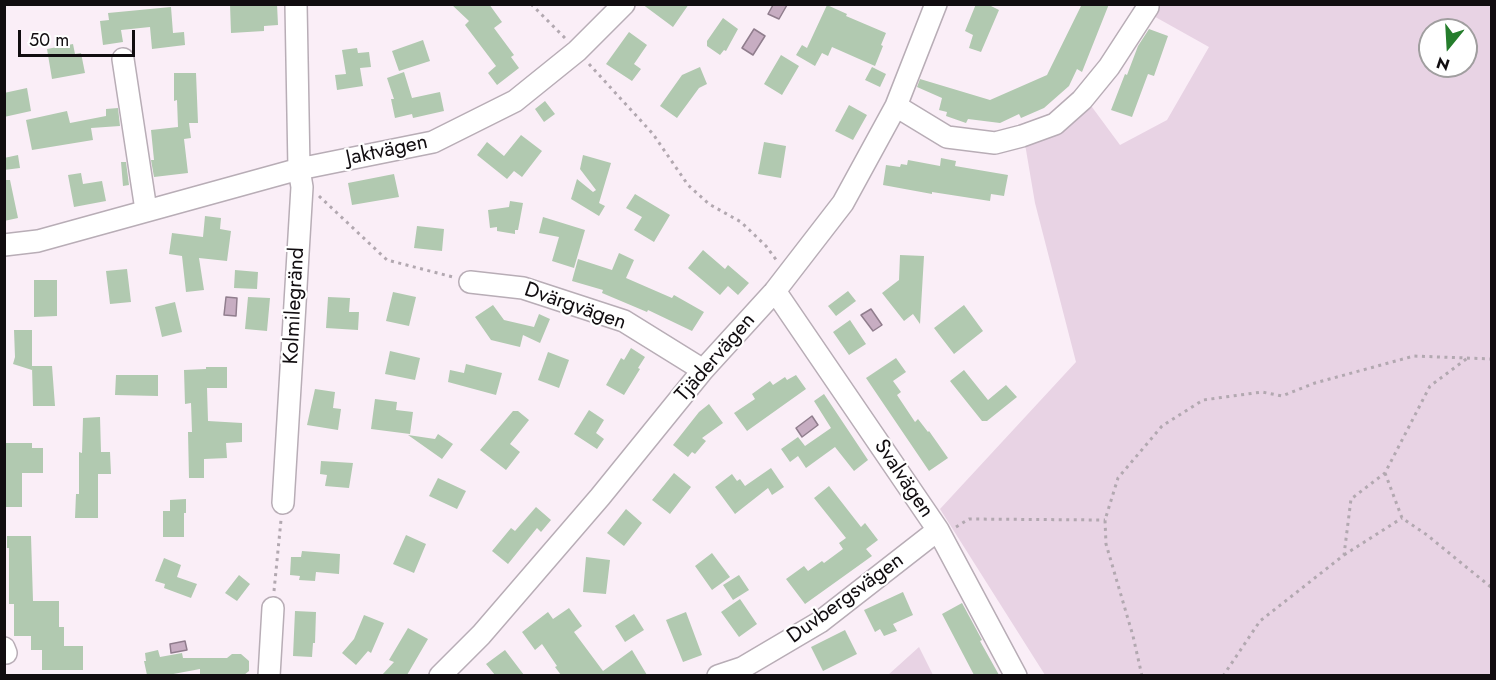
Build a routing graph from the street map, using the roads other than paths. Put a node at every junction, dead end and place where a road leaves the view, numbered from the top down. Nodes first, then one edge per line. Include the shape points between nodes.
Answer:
1 (296, 4) edge
2 (624, 4) edge
3 (936, 4) edge
4 (1148, 7) dead end
5 (123, 59) dead end
6 (896, 106) junction
7 (301, 178) junction
8 (146, 210) junction
9 (4, 245) edge
10 (470, 282) road end
11 (775, 291) junction
12 (703, 370) junction
13 (283, 503) road end
14 (940, 533) junction
15 (273, 608) road end
16 (269, 675) edge
17 (440, 675) edge
18 (718, 675) edge
19 (1016, 675) edge

1 - 7 street, Kolmilegränd
2 - 7 street, Jaktvägen via 577,51 515,101 434,142
3 - 6 street, Tjädervägen
4 - 6 street via 1109,67 1082,100 1055,124 995,143 947,137
5 - 8 street
6 - 11 street, Tjädervägen via 843,203
7 - 8 street, Jaktvägen
7 - 13 street, Kolmilegränd
8 - 9 street, Jaktvägen via 38,241
10 - 12 street, Dvärgvägen via 523,288 624,321
11 - 12 street, Tjädervägen
11 - 14 street, Svalvägen
12 - 17 street, Tjädervägen via 489,627
14 - 18 street, Duvbergsvägen via 820,622 742,668
14 - 19 street, Svalvägen
15 - 16 street

